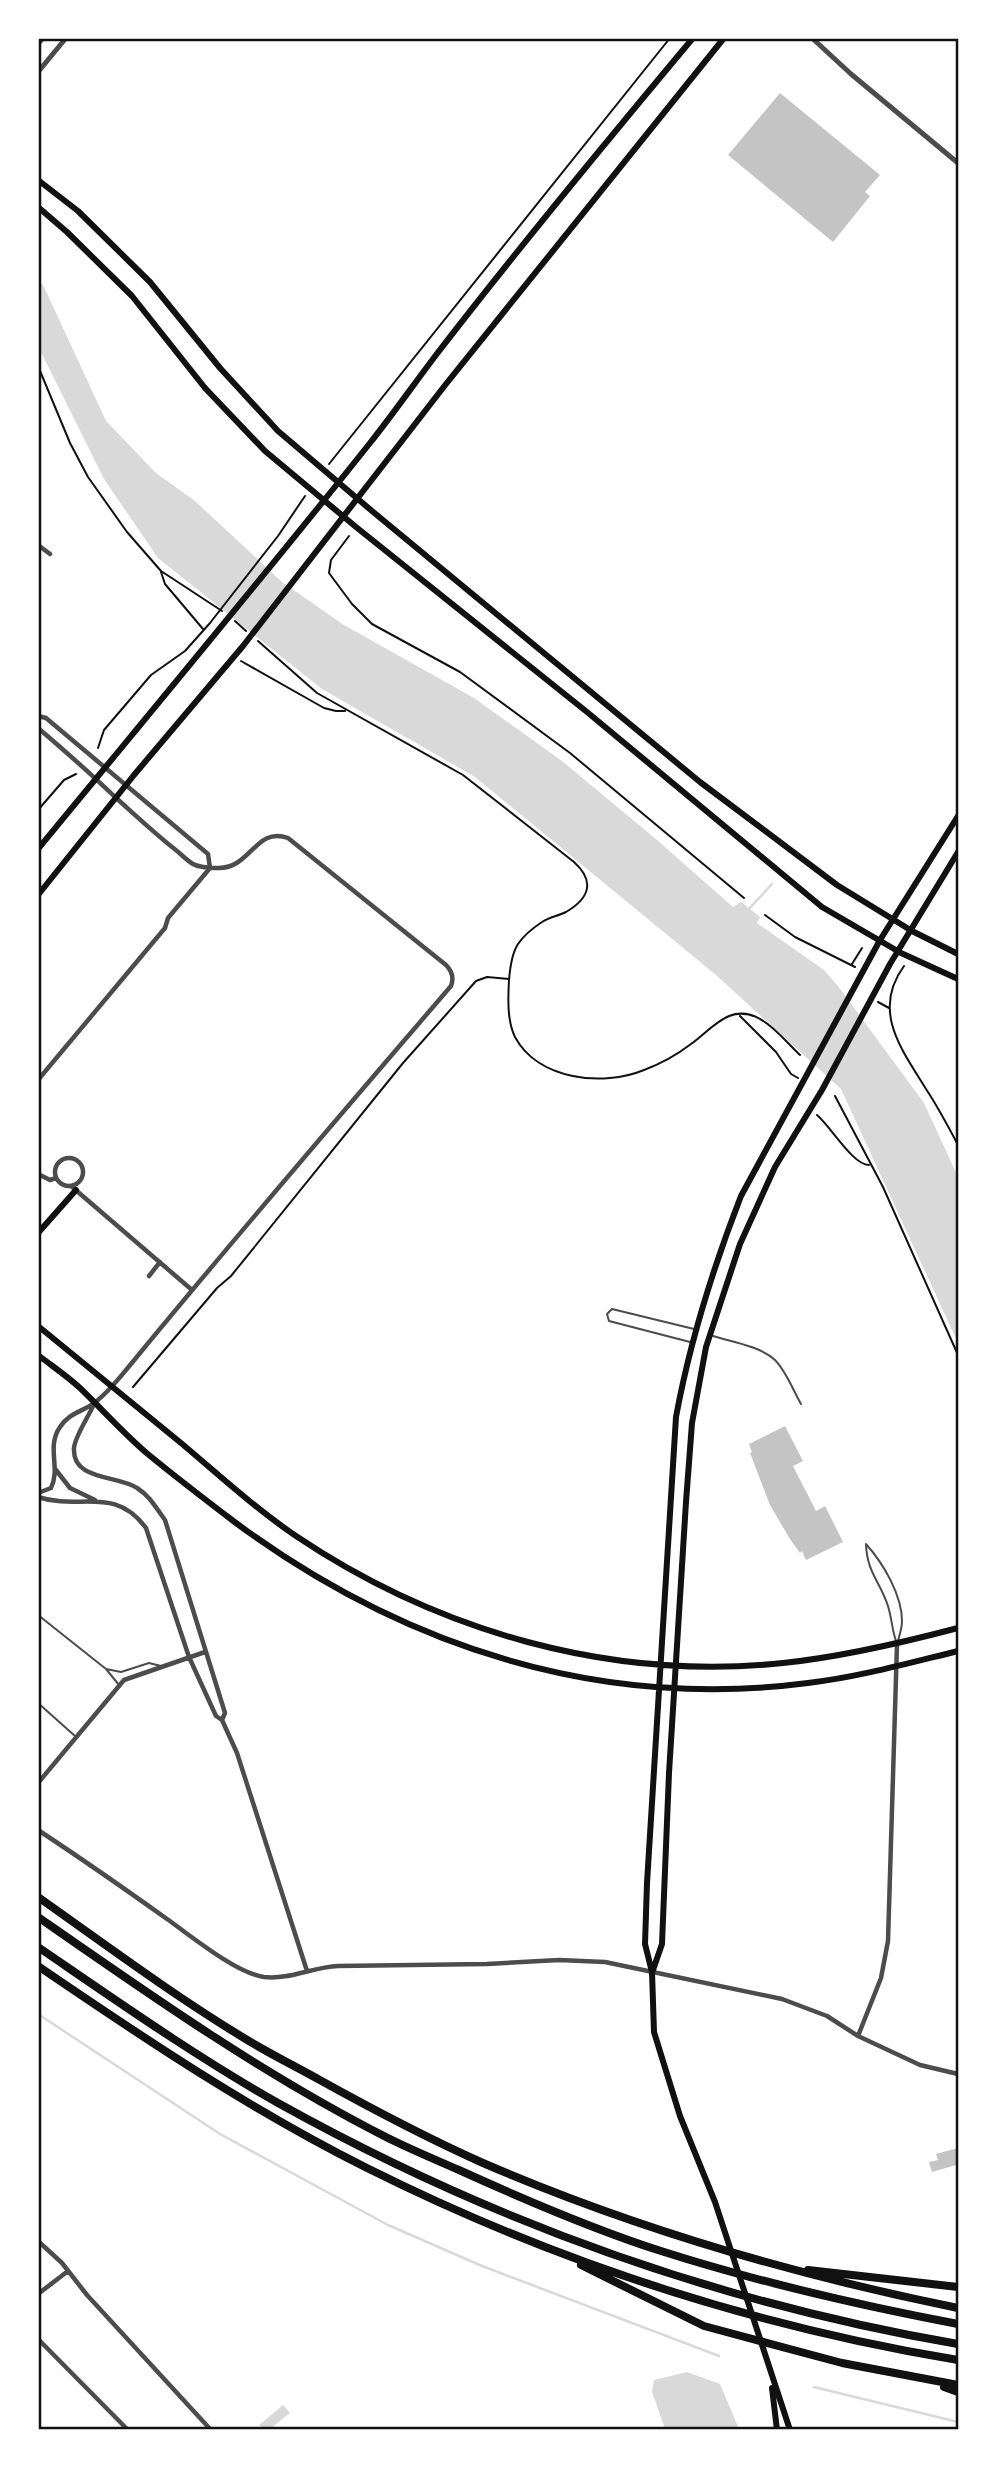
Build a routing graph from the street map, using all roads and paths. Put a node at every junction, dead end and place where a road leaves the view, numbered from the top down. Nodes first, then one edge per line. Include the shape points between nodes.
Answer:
1 (43, 38) edge
2 (66, 38) edge
3 (670, 38) edge
4 (693, 38) edge
5 (724, 38) edge
6 (812, 38) edge
7 (38, 44) edge
8 (38, 72) edge
9 (958, 163) edge
10 (38, 180) edge
11 (38, 207) edge
12 (38, 366) edge
13 (324, 470) junction
14 (339, 482) junction
15 (310, 489) junction
16 (356, 498) junction
17 (324, 500) junction
18 (342, 516) junction
19 (349, 536) dead end
20 (38, 545) edge
21 (50, 554) dead end
22 (161, 571) junction
23 (203, 630) junction
24 (248, 633) dead end
25 (258, 641) dead end
26 (234, 656) junction
27 (345, 711) junction
28 (38, 716) edge
29 (38, 728) edge
30 (98, 748) dead end
31 (105, 769) junction
32 (76, 774) dead end
33 (96, 779) junction
34 (125, 786) junction
35 (116, 798) junction
36 (38, 810) edge
37 (958, 816) edge
38 (38, 849) edge
39 (958, 852) edge
40 (210, 868) junction
41 (38, 895) edge
42 (744, 898) dead end
43 (765, 915) dead end
44 (892, 919) junction
45 (912, 931) junction
46 (880, 940) junction
47 (862, 948) dead end
48 (900, 952) junction
49 (958, 954) edge
50 (904, 966) dead end
51 (509, 979) junction
52 (958, 979) edge
53 (871, 998) junction
54 (890, 1009) junction
55 (740, 1015) junction
56 (800, 1055) dead end
57 (38, 1080) edge
58 (803, 1080) junction
59 (835, 1096) dead end
60 (810, 1110) junction
61 (958, 1145) edge
62 (869, 1165) junction
63 (38, 1174) edge
64 (56, 1178) junction
65 (74, 1188) junction
66 (38, 1233) edge
67 (160, 1262) junction
68 (149, 1276) dead end
69 (192, 1290) junction
70 (38, 1326) edge
71 (695, 1330) junction
72 (710, 1335) junction
73 (691, 1342) junction
74 (38, 1355) edge
75 (958, 1355) edge
76 (111, 1386) junction
77 (133, 1387) dead end
78 (94, 1403) junction
79 (801, 1404) dead end
80 (54, 1467) junction
81 (38, 1495) edge
82 (100, 1501) junction
83 (38, 1615) edge
84 (958, 1628) edge
85 (897, 1644) junction
86 (958, 1651) edge
87 (205, 1652) junction
88 (189, 1657) junction
89 (660, 1664) junction
90 (676, 1665) junction
91 (897, 1665) junction
92 (162, 1666) junction
93 (106, 1668) junction
94 (119, 1686) junction
95 (659, 1686) junction
96 (675, 1687) junction
97 (38, 1703) edge
98 (222, 1720) junction
99 (76, 1736) junction
100 (38, 1783) edge
101 (38, 1830) edge
102 (38, 1897) edge
103 (38, 1917) edge
104 (38, 1947) edge
105 (38, 1966) edge
106 (307, 1971) junction
107 (652, 1972) junction
108 (859, 2036) junction
109 (958, 2074) edge
110 (38, 2241) edge
111 (551, 2249) junction
112 (777, 2266) junction
113 (68, 2271) junction
114 (958, 2287) edge
115 (38, 2294) edge
116 (958, 2308) edge
117 (958, 2324) edge
118 (38, 2339) edge
119 (958, 2344) edge
120 (958, 2360) edge
121 (771, 2375) junction
122 (900, 2375) junction
123 (958, 2385) edge
124 (958, 2392) edge
125 (128, 2430) edge
126 (211, 2430) edge
127 (777, 2430) edge
128 (790, 2430) edge

1 - 7 street
2 - 8 street
3 - 13 path
4 - 14 main road
5 - 16 main road
6 - 9 street
10 - 13 main road via 78,211 141,273 278,431
11 - 15 main road via 132,296 205,388 265,451
12 - 22 path via 88,477
13 - 14 main road
14 - 16 main road
14 - 17 main road
15 - 17 main road
15 - 23 path
16 - 18 main road
16 - 44 main road via 700,782 836,885
17 - 18 main road
17 - 31 main road
18 - 26 main road
18 - 46 main road via 822,907
19 - 42 path via 331,560 328,573 372,624 460,672 570,753
20 - 21 street
22 - 23 path via 164,584
22 - 24 path
23 - 30 path via 151,675 104,730
25 - 27 path via 317,693
26 - 27 path via 324,708
26 - 34 main road
27 - 51 path via 463,775 586,875 584,898 539,923 516,947
28 - 31 street
29 - 33 street
31 - 33 main road
31 - 34 street
32 - 36 path via 64,780
33 - 35 street
33 - 38 main road
34 - 35 main road
34 - 40 street via 208,854
35 - 40 street via 194,865
35 - 41 main road
37 - 44 main road
39 - 45 main road
40 - 57 street
40 - 69 street via 240,863 270,836 288,838 446,965 453,980
43 - 47 path via 795,937 851,965
44 - 45 main road
44 - 46 main road
45 - 48 main road
45 - 49 main road
46 - 48 main road
46 - 58 main road
48 - 52 main road
48 - 53 main road
50 - 54 path via 891,988
51 - 55 path via 510,1021 522,1047 541,1064 580,1077 643,1071 690,1045 721,1019
51 - 77 path via 487,976 476,981
53 - 54 path
53 - 60 main road
54 - 61 path via 899,1046
55 - 56 path via 763,1021
55 - 58 path via 792,1074
58 - 71 main road via 741,1196
59 - 62 path
60 - 62 path via 853,1159
60 - 72 main road via 775,1167 740,1244
62 - 75 path
63 - 64 street via 50,1181
64 - 65 street
64 - 65 street via 60,1160 78,1160 82,1178
65 - 66 main road
65 - 67 street
67 - 68 street
67 - 69 street
69 - 76 street
70 - 76 main road
71 - 73 main road
71 - 73 lane via 612,1309 607,1314 609,1321
72 - 79 lane via 755,1349 777,1362
72 - 90 main road via 692,1423
73 - 89 main road via 676,1417
74 - 78 main road
76 - 78 street
76 - 89 main road via 284,1527 397,1596 527,1643
78 - 80 street via 71,1414 54,1437
78 - 87 street via 77,1437 76,1458 90,1474 131,1484 151,1500 164,1520
78 - 95 main road via 149,1455 237,1523 351,1597 415,1628 500,1658 570,1675
80 - 81 street via 56,1478 51,1488
80 - 82 street via 70,1488
81 - 82 street
82 - 88 street via 121,1506 146,1528
83 - 93 lane
84 - 85 main road
85 - 85 lane via 902,1624 897,1598 878,1557 866,1544 867,1563 887,1605
85 - 90 main road via 782,1663
85 - 91 street
86 - 91 main road
87 - 88 street
87 - 98 street via 225,1713
88 - 92 street
88 - 98 street
89 - 90 main road
89 - 95 main road
90 - 96 main road
91 - 96 main road via 793,1685
91 - 108 street via 888,1941 881,1978
92 - 93 lane via 149,1663 121,1672
92 - 94 street via 129,1677
93 - 94 lane
94 - 99 street
95 - 96 main road
95 - 107 main road via 645,1944
96 - 107 main road via 662,1944
97 - 99 lane
98 - 106 street via 237,1753
99 - 100 street
101 - 106 street via 246,1971 279,1978
102 - 112 highway via 245,2039 438,2142 589,2205
103 - 117 highway via 175,2013 268,2071 383,2136 516,2196 726,2270 886,2311
104 - 119 highway via 183,2046 275,2101 459,2194 696,2283 839,2320
105 - 111 highway via 154,2045 310,2138 415,2191
106 - 107 street via 338,1966 576,1960
107 - 108 street via 782,1999
107 - 121 main road via 654,2032
108 - 109 street via 920,2065
110 - 113 street
111 - 120 highway via 757,2316
111 - 122 highway via 704,2326
112 - 114 highway
112 - 116 highway
113 - 115 street
113 - 126 street
118 - 125 street
121 - 127 main road
121 - 128 main road
122 - 123 highway
122 - 124 highway

